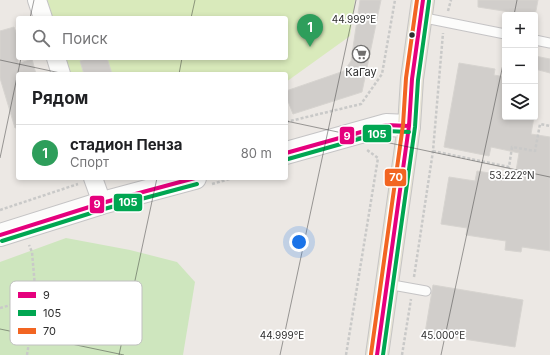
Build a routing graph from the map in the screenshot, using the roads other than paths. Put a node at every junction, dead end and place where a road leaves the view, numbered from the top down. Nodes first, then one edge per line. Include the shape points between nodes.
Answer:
1 (37, 0) edge
2 (421, 9) edge
3 (42, 16) edge
4 (502, 33) edge
5 (538, 41) edge
6 (550, 43) edge
7 (56, 60) edge
8 (60, 72) edge
9 (409, 126) junction
10 (288, 152) edge
11 (93, 180) edge
12 (188, 180) edge
13 (102, 203) junction
14 (0, 234) edge
15 (387, 284) junction
16 (426, 291) dead end
17 (377, 355) edge

1 - 3 street
2 - 4 lane via 444,23
2 - 9 main road
5 - 6 lane
7 - 8 street
9 - 10 main road via 386,125
9 - 15 main road
11 - 13 street
12 - 13 main road
13 - 14 main road
15 - 16 lane
15 - 17 main road

